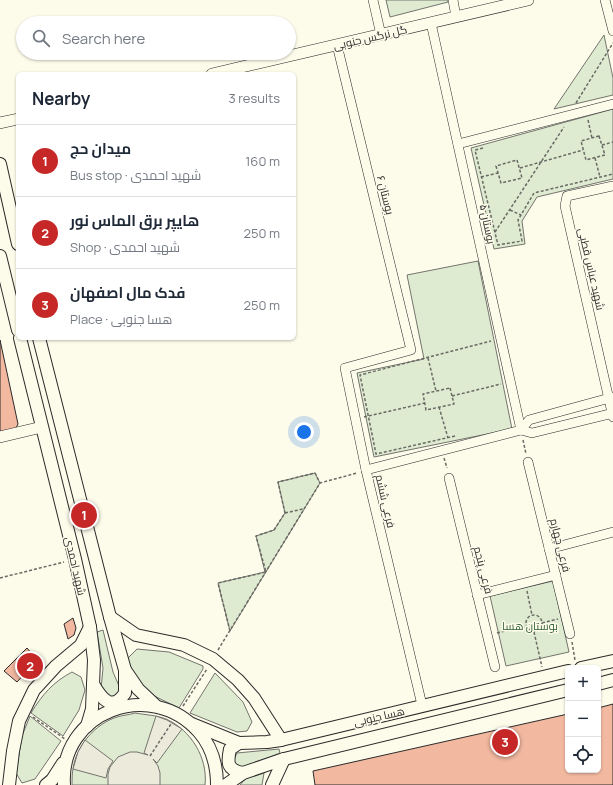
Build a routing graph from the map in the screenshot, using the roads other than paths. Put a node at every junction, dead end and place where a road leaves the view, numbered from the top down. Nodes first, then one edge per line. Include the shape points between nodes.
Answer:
1 (372, 0) edge
2 (453, 0) edge
3 (528, 0) edge
4 (605, 0) edge
5 (456, 17) junction
6 (431, 23) junction
7 (613, 31) edge
8 (380, 34) junction
9 (337, 45) junction
10 (296, 56) edge
11 (279, 60) edge
12 (236, 71) edge
13 (613, 104) edge
14 (16, 119) edge
15 (0, 123) edge
16 (458, 144) junction
17 (0, 164) edge
18 (613, 186) edge
19 (16, 235) edge
20 (0, 256) edge
21 (16, 322) edge
22 (20, 340) edge
23 (41, 340) edge
24 (411, 350) joint
25 (611, 397) edge
26 (613, 415) edge
27 (42, 427) junction
28 (521, 430) junction
29 (0, 437) edge
30 (528, 462) road end
31 (366, 470) junction
32 (449, 478) road end
33 (613, 532) edge
34 (549, 548) junction
35 (556, 575) junction
36 (477, 595) junction
37 (110, 617) junction
38 (90, 628) junction
39 (570, 634) road end
40 (613, 661) edge
41 (588, 665) edge
42 (495, 667) dead end
43 (125, 670) junction
44 (565, 670) edge
45 (613, 680) edge
46 (601, 683) edge
47 (93, 684) junction
48 (565, 691) edge
49 (155, 705) junction
50 (422, 706) junction
51 (192, 724) junction
52 (87, 726) junction
53 (281, 740) junction
54 (238, 743) junction
55 (67, 757) junction
56 (284, 759) junction
57 (243, 773) junction
58 (9, 785) edge
59 (46, 785) edge
60 (64, 785) edge
61 (217, 785) edge
62 (226, 785) edge
63 (272, 785) edge

1 - 8 street
2 - 5 street
3 - 5 street, گل نرگس جنوبی
4 - 7 street
5 - 6 street, گل نرگس جنوبی
6 - 8 street, گل نرگس جنوبی
6 - 16 street, بوستان ۵
8 - 9 street, گل نرگس جنوبی
9 - 10 street, گل نرگس جنوبی
9 - 24 street, بوستان ۶
11 - 12 street, گل نرگس جنوبی
13 - 16 street
14 - 15 street
16 - 28 street, بوستان ۵
17 - 19 main road
18 - 25 street, شهید عباس قطبی via 567,196 565,206
20 - 21 main road
22 - 27 main road, شهید احمدی
23 - 37 main road, شهید احمدی
24 - 31 street, فرعی ششم via 345,368
25 - 26 street, شهید عباس قطبی
25 - 28 street via 529,420
26 - 28 street via 532,433
27 - 29 street
27 - 38 main road, شهید احمدی
28 - 31 street
30 - 34 street, فرعی چهارم
31 - 50 street, فرعی ششم
32 - 36 street, فرعی پنجم
33 - 34 street
34 - 35 street, فرعی چهارم
35 - 36 street
35 - 39 street, فرعی چهارم
36 - 42 street, فرعی پنجم
37 - 43 main road, شهید احمدی
37 - 53 main road via 136,635 184,645 213,659 238,680 254,698
38 - 47 main road, شهید احمدی via 94,660
38 - 58 main road via 81,645 56,666 34,690 19,721
40 - 41 main road, هسا جنوبی
43 - 47 main road via 125,693 117,701 110,702 100,696
43 - 49 main road, شهید احمدی via 138,689
44 - 50 main road, هسا جنوبی
45 - 46 main road
47 - 52 main road, شهید احمدی via 92,709
48 - 56 main road, هسا جنوبی
49 - 51 main road via 178,714
49 - 52 main road via 136,704 118,707 101,715
50 - 53 main road, هسا جنوبی
51 - 54 main road, هسا جنوبی
51 - 61 main road via 213,756
52 - 55 main road via 72,745
53 - 54 main road, هسا جنوبی
54 - 57 main road via 230,748 227,760 235,772
55 - 59 main road
55 - 60 main road
56 - 57 main road, هسا جنوبی
56 - 63 main road
57 - 62 main road, هسا جنوبی

